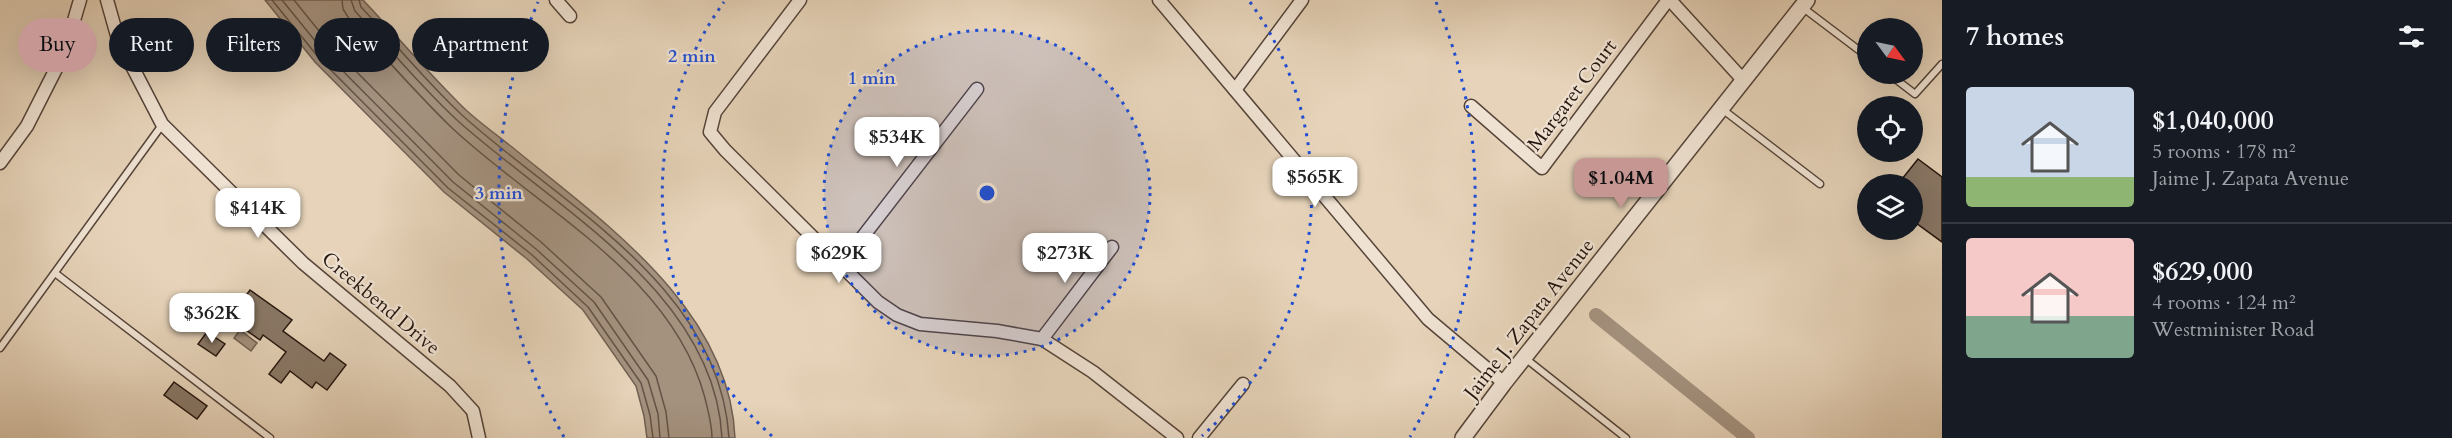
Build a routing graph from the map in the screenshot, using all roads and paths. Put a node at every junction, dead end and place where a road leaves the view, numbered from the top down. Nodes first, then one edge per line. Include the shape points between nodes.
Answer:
1 (80, 0) edge
2 (107, 0) edge
3 (556, 0) edge
4 (800, 0) edge
5 (1159, 0) edge
6 (1302, 0) edge
7 (1669, 0) edge
8 (1804, 3) edge
9 (570, 16) dead end
10 (1857, 48) edge
11 (1942, 64) edge
12 (1744, 81) junction
13 (1902, 84) edge
14 (977, 89) dead end
15 (1235, 90) junction
16 (1471, 106) dead end
17 (1721, 109) junction
18 (162, 124) junction
19 (0, 163) edge
20 (1820, 184) dead end
21 (1112, 247) dead end
22 (841, 265) junction
23 (55, 273) junction
24 (1042, 339) junction
25 (0, 348) edge
26 (1524, 358) junction
27 (1504, 383) junction
28 (1243, 384) dead end
29 (270, 438) edge
30 (479, 438) edge
31 (1177, 438) edge
32 (1199, 438) edge
33 (1463, 438) edge
34 (1626, 438) edge

1 - 19 street via 65,51 27,126
2 - 18 street, Creekbend Drive via 118,39
3 - 9 street
4 - 22 street via 715,112 710,132
5 - 15 street
6 - 15 street
7 - 12 street
7 - 16 street, Margaret Court via 1542,168
8 - 10 lane
8 - 12 street, Jaime J. Zapata Avenue
11 - 13 lane via 1915,94
12 - 17 street, Jaime J. Zapata Avenue
14 - 22 street
15 - 27 street via 1428,319
17 - 20 lane
17 - 26 street, Jaime J. Zapata Avenue
18 - 23 lane
18 - 30 street, Creekbend Drive via 303,263 450,386 473,411
21 - 24 street
22 - 24 street via 878,302 920,324
23 - 25 lane
23 - 29 lane
24 - 31 street via 1093,372
26 - 27 street, Jaime J. Zapata Avenue
26 - 34 lane
27 - 33 street, Jaime J. Zapata Avenue
28 - 32 street

